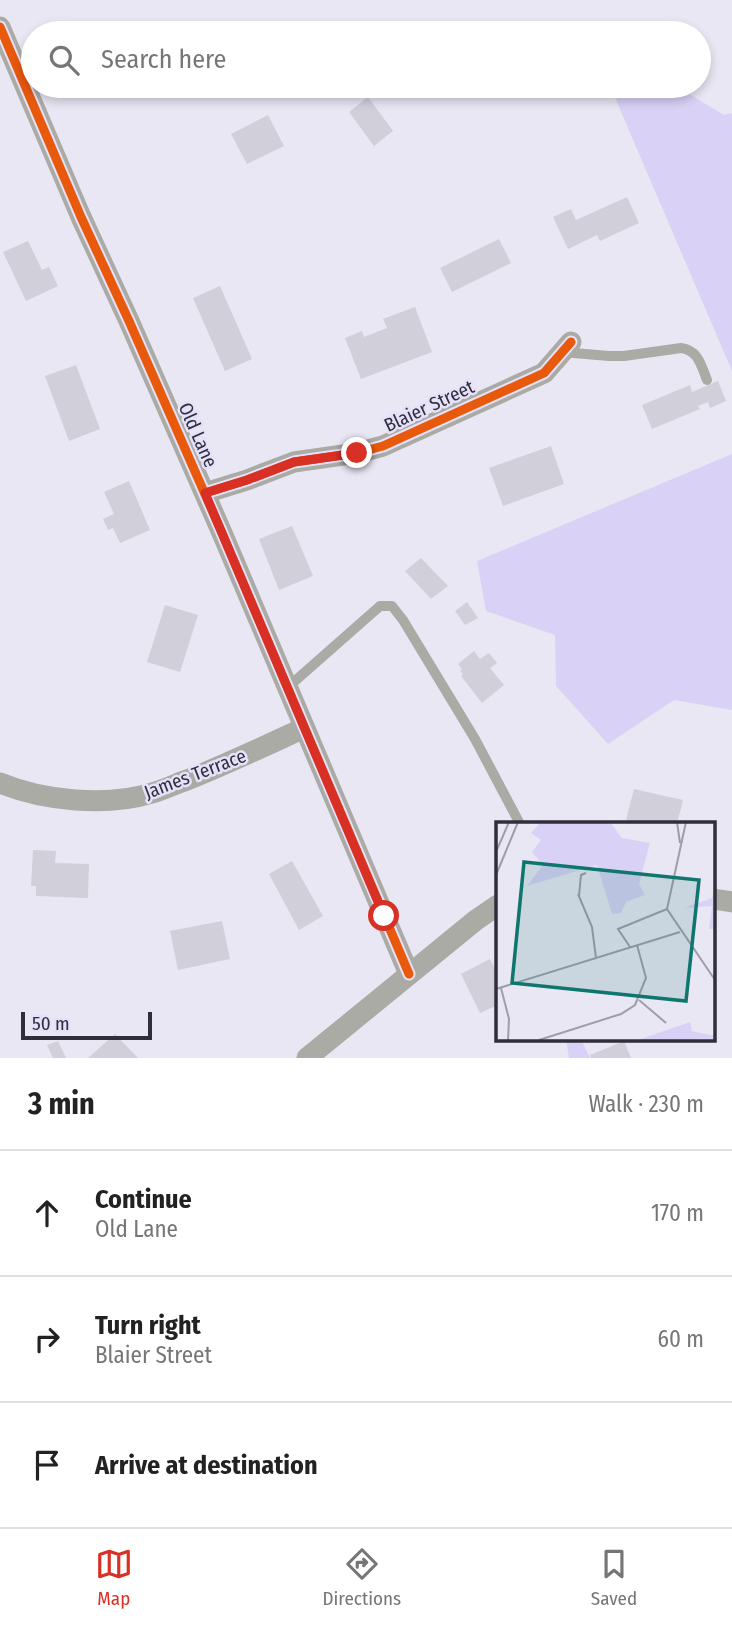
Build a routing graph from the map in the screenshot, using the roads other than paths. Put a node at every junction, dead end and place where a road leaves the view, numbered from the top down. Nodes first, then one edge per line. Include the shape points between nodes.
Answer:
1 (0, 27) edge
2 (21, 77) edge
3 (30, 98) edge
4 (566, 347) joint
5 (707, 380) dead end
6 (205, 493) junction
7 (287, 688) junction
8 (304, 728) junction
9 (0, 783) edge
10 (519, 822) edge
11 (714, 899) edge
12 (732, 902) edge
13 (496, 906) edge
14 (409, 974) junction
15 (307, 1058) edge

1 - 2 street, Old Lane
3 - 6 street, Old Lane
4 - 5 lane via 609,356 689,349 696,354
4 - 6 street, Blaier Street via 544,373 383,446 294,462
6 - 7 street, Old Lane
7 - 8 street, Old Lane
7 - 10 lane via 380,606 392,606 475,739
8 - 9 street, James Terrace via 151,794 79,800 43,796
8 - 14 street, Old Lane
11 - 12 street
13 - 14 street
14 - 15 street

